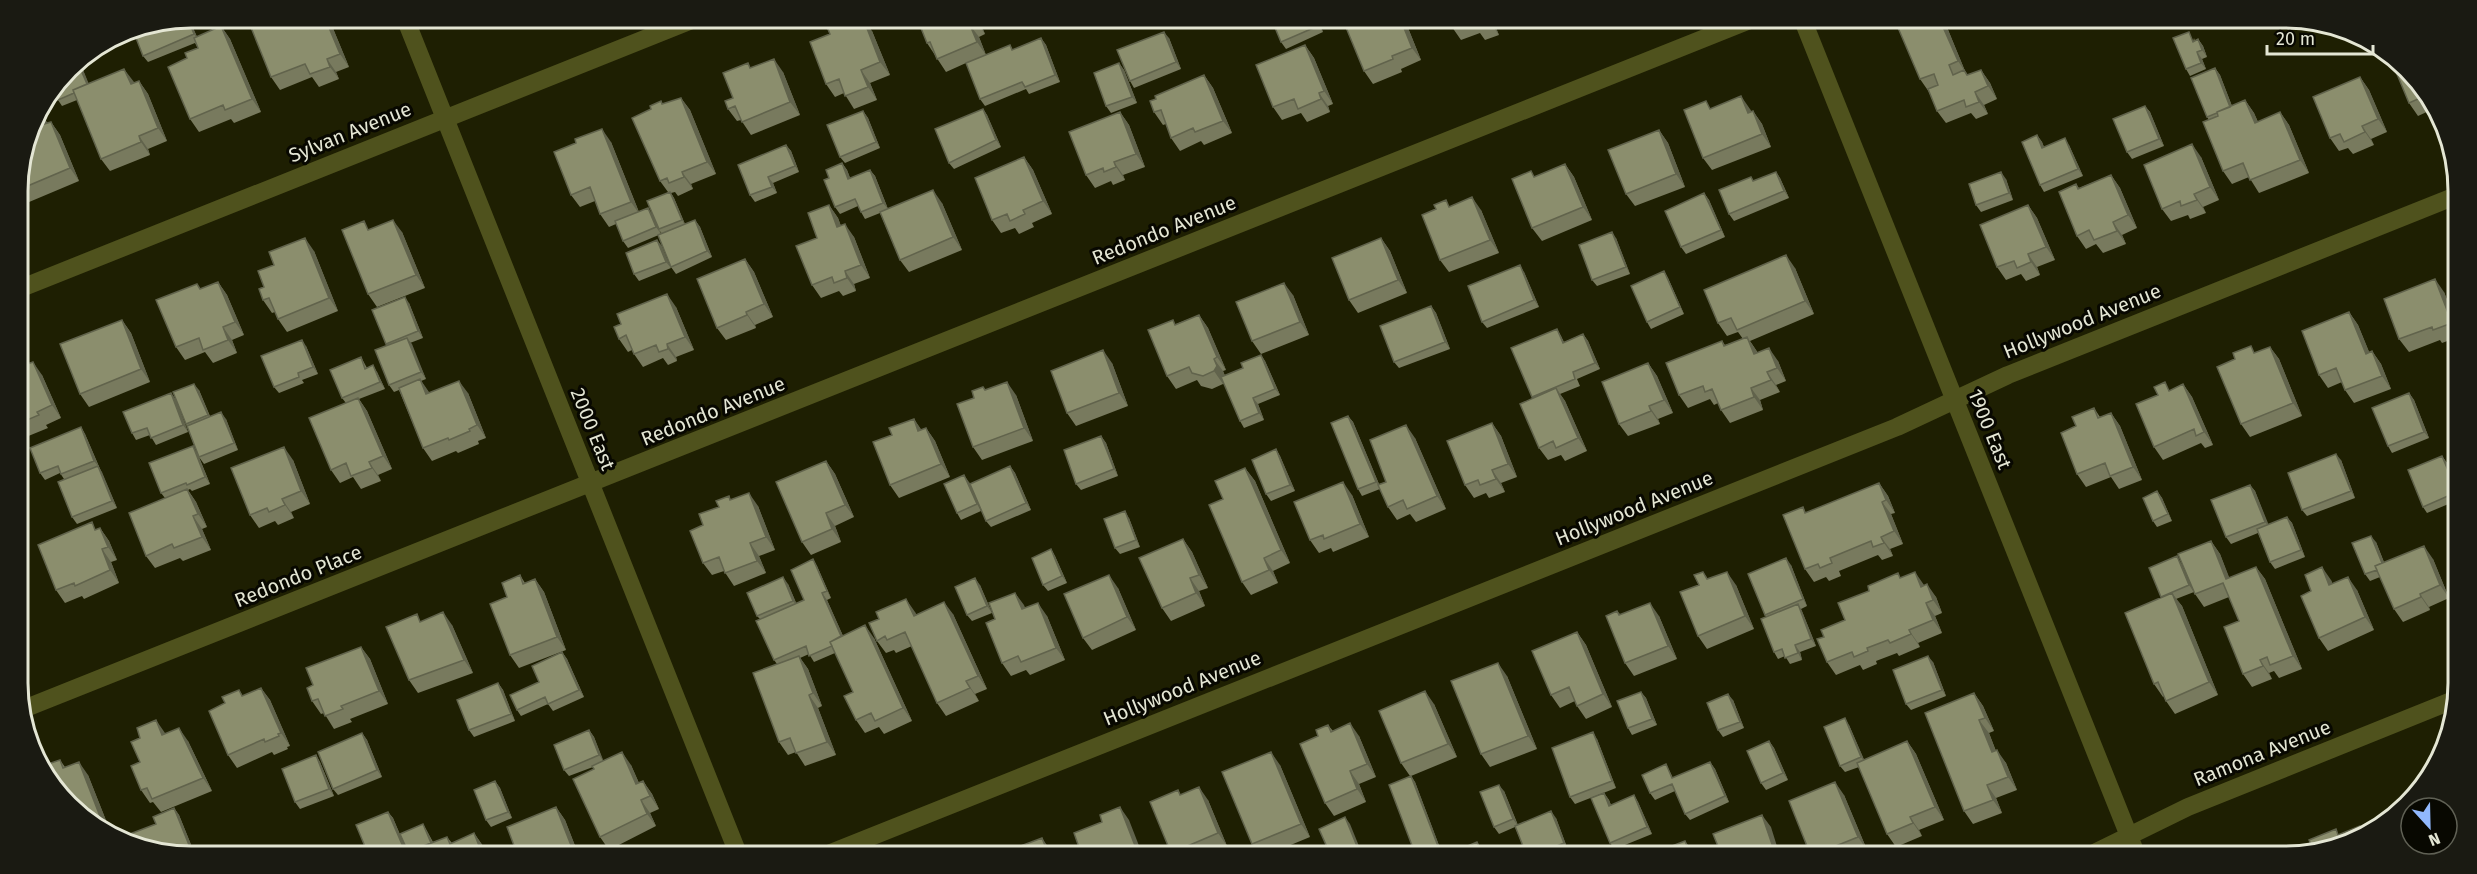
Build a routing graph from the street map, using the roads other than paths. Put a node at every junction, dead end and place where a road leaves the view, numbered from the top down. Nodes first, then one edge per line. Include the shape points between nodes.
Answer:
1 (1729, 28) edge
2 (1806, 28) edge
3 (409, 29) edge
4 (670, 29) edge
5 (445, 119) junction
6 (2448, 199) edge
7 (29, 285) edge
8 (1954, 399) junction
9 (591, 484) junction
10 (2447, 703) edge
11 (31, 706) edge
12 (2128, 835) junction
13 (2109, 845) edge
14 (2132, 845) edge
15 (735, 846) edge
16 (849, 846) edge

1 - 9 street, Redondo Avenue
2 - 8 street, 1900 East
3 - 5 street, 2000 East
4 - 5 street, Sylvan Avenue
5 - 7 street, Sylvan Avenue
5 - 9 street, 2000 East
6 - 8 street, Hollywood Avenue
8 - 12 street, 1900 East
8 - 16 street, Hollywood Avenue via 1896,427
9 - 11 street, Redondo Place
9 - 15 street, 2000 East
10 - 12 street, Ramona Avenue
12 - 13 street, Ramona Avenue
12 - 14 street, 1900 East

